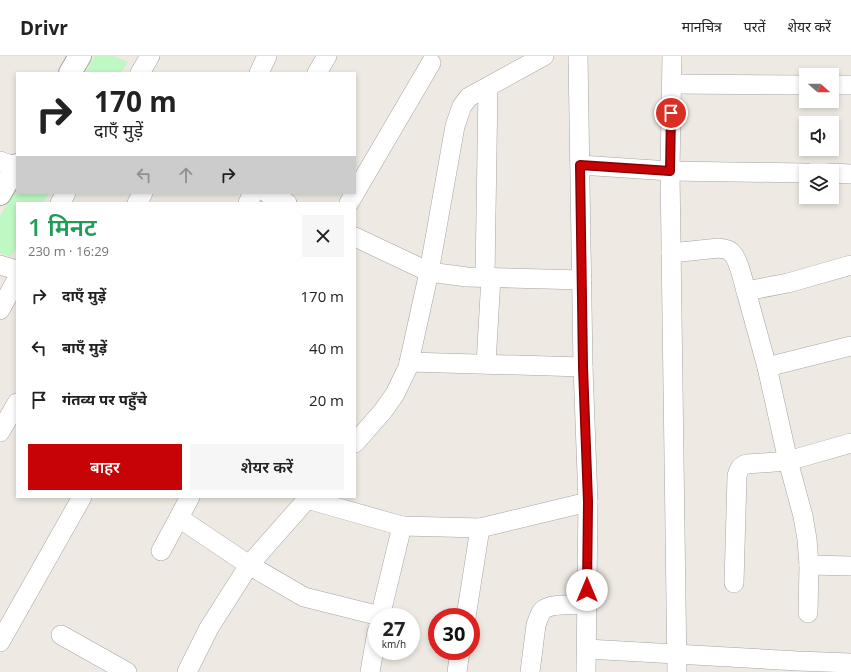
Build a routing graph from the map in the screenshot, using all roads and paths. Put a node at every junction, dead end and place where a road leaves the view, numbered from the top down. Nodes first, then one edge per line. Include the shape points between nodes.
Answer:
1 (80, 56) edge
2 (150, 56) edge
3 (267, 56) edge
4 (327, 56) edge
5 (544, 56) edge
6 (578, 56) edge
7 (672, 56) edge
8 (431, 63) dead end
9 (71, 72) edge
10 (141, 72) edge
11 (259, 72) edge
12 (318, 72) edge
13 (672, 84) junction
14 (799, 85) edge
15 (839, 85) edge
16 (851, 85) edge
17 (488, 87) junction
18 (11, 164) edge
19 (580, 165) junction
20 (670, 171) junction
21 (799, 173) edge
22 (839, 173) edge
23 (851, 174) edge
24 (356, 191) edge
25 (0, 194) edge
26 (269, 194) edge
27 (285, 202) edge
28 (356, 237) edge
29 (671, 253) junction
30 (0, 265) edge
31 (851, 265) edge
32 (16, 270) edge
33 (429, 272) junction
34 (488, 277) junction
35 (582, 280) junction
36 (16, 281) edge
37 (746, 291) junction
38 (0, 310) edge
39 (851, 346) edge
40 (409, 362) junction
41 (486, 364) junction
42 (583, 367) junction
43 (767, 367) junction
44 (16, 405) edge
45 (0, 432) edge
46 (356, 442) edge
47 (851, 443) edge
48 (788, 461) junction
49 (81, 498) edge
50 (189, 498) edge
51 (308, 498) edge
52 (588, 502) junction
53 (179, 518) junction
54 (402, 526) junction
55 (480, 528) junction
56 (161, 551) dead end
57 (249, 565) junction
58 (809, 565) junction
59 (851, 566) edge
60 (734, 583) dead end
61 (587, 604) junction
62 (382, 608) edge
63 (467, 608) edge
64 (808, 613) dead end
65 (368, 618) edge
66 (61, 635) dead end
67 (0, 642) edge
68 (587, 649) junction
69 (372, 660) edge
70 (459, 660) edge
71 (677, 663) edge
72 (851, 663) edge
73 (127, 672) edge
74 (187, 672) edge
75 (370, 672) edge
76 (457, 672) edge
77 (530, 672) edge
78 (586, 672) edge

1 - 9 street
2 - 10 street
3 - 11 street
4 - 12 street
5 - 17 street
6 - 19 street
7 - 13 street
8 - 24 street
13 - 14 street
13 - 20 street
15 - 16 street
17 - 33 street via 469,97 458,115
17 - 34 street
18 - 25 street
19 - 20 street
19 - 35 street
20 - 21 street
20 - 29 street
22 - 23 street
26 - 27 street
28 - 33 street
29 - 37 street via 726,249 736,259
29 - 71 street
30 - 32 street
31 - 37 street via 788,283
33 - 34 street
33 - 40 street
34 - 35 street
34 - 41 street
35 - 42 street
36 - 38 street
37 - 43 street
39 - 43 street
40 - 41 street
40 - 46 street via 395,394
41 - 42 street
42 - 52 street
43 - 48 street
44 - 45 street
47 - 48 street
48 - 58 street via 803,516
48 - 60 street via 747,464 739,469
49 - 67 street
50 - 53 street
51 - 54 street
51 - 57 street
52 - 55 street
52 - 61 street
53 - 56 street
53 - 57 street
54 - 55 street
54 - 62 street
55 - 63 street
57 - 65 street via 304,597
57 - 74 street via 210,628
58 - 59 street
58 - 64 street
61 - 68 street
61 - 77 street via 551,606 544,609 536,625
66 - 73 street
68 - 71 street
68 - 78 street
69 - 75 street
70 - 76 street
71 - 72 street

